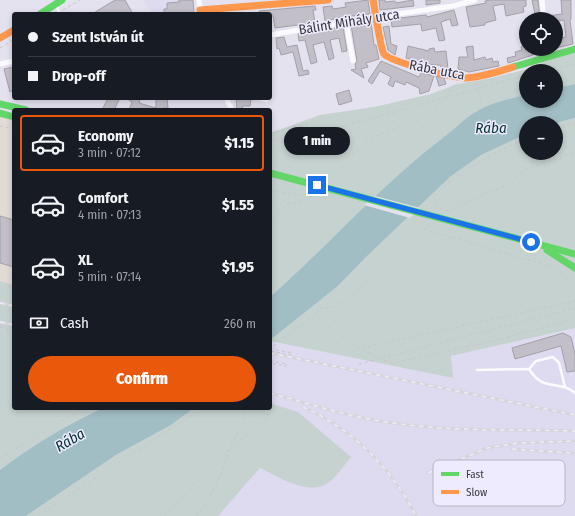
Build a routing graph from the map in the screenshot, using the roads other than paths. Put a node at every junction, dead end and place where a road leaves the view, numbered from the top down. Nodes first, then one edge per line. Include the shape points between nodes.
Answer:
1 (62, 0) edge
2 (199, 0) edge
3 (328, 0) edge
4 (373, 0) edge
5 (475, 0) edge
6 (542, 0) edge
7 (55, 5) junction
8 (43, 12) edge
9 (59, 12) edge
10 (200, 12) edge
11 (543, 12) edge
12 (376, 17) junction
13 (346, 22) junction
14 (12, 31) edge
15 (272, 35) edge
16 (0, 38) edge
17 (575, 49) edge
18 (563, 50) edge
19 (539, 56) edge
20 (12, 61) edge
21 (352, 61) dead end
22 (0, 64) edge
23 (0, 104) edge
24 (17, 108) edge
25 (0, 113) edge
26 (12, 116) edge
27 (272, 174) edge
28 (531, 242) junction
29 (575, 254) edge
30 (575, 268) edge
31 (529, 369) junction
32 (477, 370) dead end
33 (564, 387) junction
34 (575, 393) edge

1 - 7 street
2 - 10 street
3 - 10 street
4 - 12 street, Rába utca
5 - 12 street, Bálint Mihály utca via 453,6
6 - 11 street
7 - 8 street
7 - 9 lane
12 - 13 street, Bálint Mihály utca
12 - 19 street, Rába utca via 384,53 390,59 414,68 465,78 511,68
13 - 15 street, Bálint Mihály utca
13 - 21 street
14 - 16 street
17 - 18 street, Rába utca
20 - 22 street
23 - 24 street
25 - 26 street
27 - 28 street
28 - 29 street
28 - 30 street via 557,254
31 - 32 lane
31 - 33 lane via 544,384
31 - 33 lane via 536,361 553,357 559,363
33 - 34 lane

